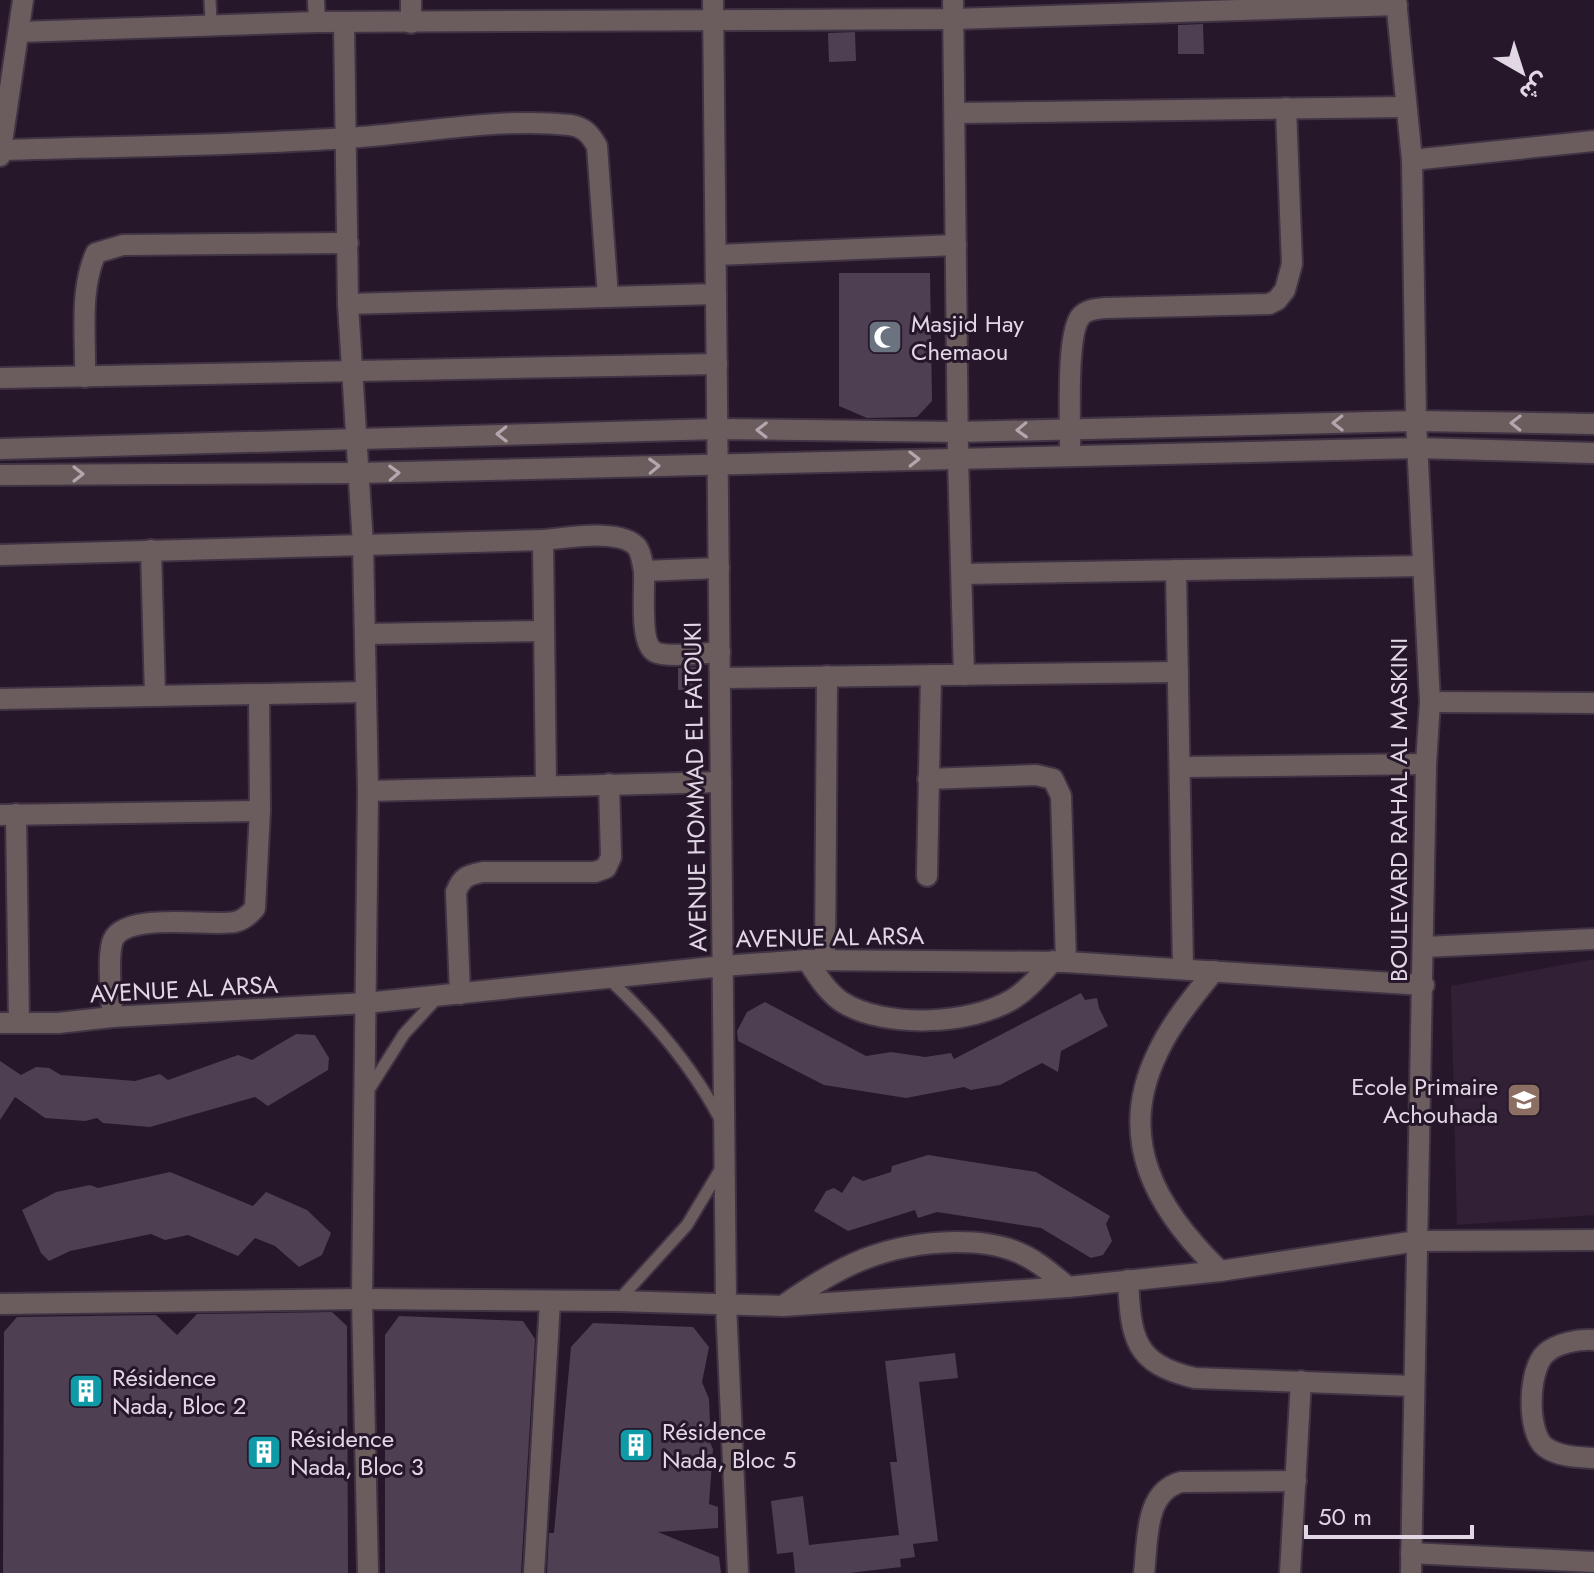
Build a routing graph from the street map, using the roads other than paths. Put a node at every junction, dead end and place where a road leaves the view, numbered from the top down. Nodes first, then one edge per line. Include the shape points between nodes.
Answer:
1 (23, 0) edge
2 (210, 0) edge
3 (316, 0) edge
4 (411, 0) edge
5 (1396, 3) edge
6 (1269, 4) edge
7 (713, 10) edge
8 (954, 10) edge
9 (317, 22) junction
10 (344, 22) junction
11 (411, 23) junction
12 (211, 24) junction
13 (19, 32) junction
14 (1405, 107) junction
15 (1286, 108) junction
16 (956, 113) junction
17 (346, 138) junction
18 (1594, 141) edge
19 (0, 153) edge
20 (1412, 160) junction
21 (348, 243) junction
22 (956, 245) junction
23 (716, 255) junction
24 (716, 294) junction
25 (608, 297) junction
26 (348, 304) junction
27 (717, 364) junction
28 (352, 373) junction
29 (85, 377) junction
30 (0, 378) edge
31 (1416, 421) junction
32 (1594, 424) edge
33 (1071, 428) junction
34 (718, 429) junction
35 (959, 432) junction
36 (357, 438) junction
37 (1417, 448) junction
38 (0, 449) edge
39 (1594, 453) edge
40 (1070, 456) junction
41 (958, 458) junction
42 (718, 464) junction
43 (359, 473) junction
44 (0, 475) edge
45 (543, 540) junction
46 (363, 545) junction
47 (151, 550) junction
48 (0, 555) edge
49 (1422, 566) junction
50 (719, 568) junction
51 (1176, 570) junction
52 (644, 571) junction
53 (963, 574) junction
54 (544, 631) junction
55 (365, 634) junction
56 (720, 652) junction
57 (1178, 672) junction
58 (931, 675) junction
59 (964, 675) junction
60 (827, 676) junction
61 (720, 678) junction
62 (366, 692) junction
63 (259, 695) junction
64 (155, 696) junction
65 (0, 699) edge
66 (1430, 702) junction
67 (1594, 703) edge
68 (1426, 764) junction
69 (1180, 767) junction
70 (928, 779) junction
71 (721, 782) junction
72 (609, 784) junction
73 (546, 786) junction
74 (368, 791) junction
75 (260, 811) junction
76 (8, 814) edge
77 (927, 876) dead end
78 (1594, 939) edge
79 (1424, 947) junction
80 (816, 960) junction
81 (1060, 961) junction
82 (723, 966) junction
83 (1183, 968) junction
84 (1214, 971) junction
85 (609, 979) junction
86 (1424, 985) junction
87 (450, 995) junction
88 (366, 1003) junction
89 (112, 1017) junction
90 (9, 1023) edge
91 (365, 1096) junction
92 (725, 1128) junction
93 (725, 1160) junction
94 (1594, 1240) edge
95 (1417, 1241) junction
96 (1220, 1271) junction
97 (1128, 1280) junction
98 (1068, 1287) junction
99 (362, 1299) junction
100 (618, 1301) junction
101 (550, 1302) junction
102 (0, 1304) edge
103 (726, 1304) junction
104 (783, 1306) junction
105 (1594, 1340) edge
106 (1301, 1381) junction
107 (1413, 1386) junction
108 (1594, 1458) edge
109 (1296, 1481) junction
110 (1594, 1562) edge
111 (1411, 1563) edge
112 (368, 1573) edge
113 (534, 1573) edge
114 (738, 1573) edge
115 (1144, 1573) edge
116 (1290, 1573) edge

1 - 13 street
2 - 12 lane
3 - 9 street
4 - 11 street
5 - 6 street
5 - 14 street, BOULEVARD RAHAL AL MASKINI
6 - 8 street
7 - 8 street
7 - 11 street
7 - 23 street, AVENUE HOMMAD EL FATOUKI
8 - 16 street
9 - 10 street
9 - 12 street
10 - 11 street
10 - 17 street
12 - 13 street
13 - 19 street
14 - 15 street
14 - 20 street, BOULEVARD RAHAL AL MASKINI
15 - 16 street
15 - 33 street via 1293,249 1285,290 1269,304 1087,311 1079,317 1072,343
16 - 22 street
17 - 19 street
17 - 21 street
17 - 25 street via 496,125 582,128 599,157
18 - 20 street
20 - 31 street, BOULEVARD RAHAL AL MASKINI
21 - 26 street
21 - 29 street via 123,245 96,253 86,291
22 - 23 street
22 - 35 street
23 - 24 street, AVENUE HOMMAD EL FATOUKI
24 - 25 street
24 - 27 street, AVENUE HOMMAD EL FATOUKI
25 - 26 street
26 - 28 street
27 - 28 street
27 - 34 street, AVENUE HOMMAD EL FATOUKI
28 - 29 street
28 - 36 street
29 - 30 street
32 -> 31 street
31 -> 33 street
31 - 37 street, BOULEVARD RAHAL AL MASKINI
33 -> 35 street
33 - 40 street
35 -> 34 street
34 -> 36 street
34 - 42 street, AVENUE HOMMAD EL FATOUKI
35 - 41 street
36 - 38 street
36 - 43 street
37 - 39 street
37 - 40 street
37 - 49 street, BOULEVARD RAHAL AL MASKINI
40 - 41 street
42 -> 41 street
41 - 53 street
43 -> 42 street
42 - 50 street, AVENUE HOMMAD EL FATOUKI
44 -> 43 street
43 - 46 street
45 - 46 street
45 - 52 street via 629,540 639,550
45 - 54 street
46 - 47 street
46 - 55 street
47 - 48 street
47 - 64 street
49 - 51 street
49 - 66 street, BOULEVARD RAHAL AL MASKINI
50 - 52 street
50 - 56 street, AVENUE HOMMAD EL FATOUKI
51 - 53 street
51 - 57 street
52 - 56 street via 645,639 650,649 661,654
53 - 59 street
54 - 55 street
54 - 73 street
55 - 62 street
56 - 61 street, AVENUE HOMMAD EL FATOUKI
57 - 59 street
57 - 69 street
58 - 59 street
58 - 60 street
58 - 70 street
60 - 61 street
60 - 80 street
61 - 71 street, AVENUE HOMMAD EL FATOUKI
62 - 63 street
62 - 74 street
63 - 64 street
63 - 75 street
64 - 65 street
66 - 67 street
66 - 68 street, BOULEVARD RAHAL AL MASKINI
68 - 69 street
68 - 79 street, BOULEVARD RAHAL AL MASKINI
69 - 83 street
70 - 77 street
70 - 81 street via 1036,775 1056,783 1063,809
71 - 72 street
71 - 82 street, AVENUE HOMMAD EL FATOUKI
72 - 73 street
72 - 87 street via 611,857 606,868 483,872 461,880
73 - 74 street
74 - 88 street
75 - 76 street
75 - 89 street via 255,908 236,922 148,923 116,934
76 - 90 street
78 - 79 street
79 - 86 street, BOULEVARD RAHAL AL MASKINI
80 - 81 street, AVENUE AL ARSA
80 - 81 street via 830,991 856,1009 890,1018 936,1019 966,1017 1002,1005
80 - 82 street, AVENUE AL ARSA
81 - 83 street, AVENUE AL ARSA
82 - 85 street, AVENUE AL ARSA
82 - 92 street, AVENUE HOMMAD EL FATOUKI
83 - 84 street, AVENUE AL ARSA
84 - 86 street, AVENUE AL ARSA
84 - 96 street via 1159,1049 1146,1082 1140,1137 1146,1169 1160,1197
85 - 87 street, AVENUE AL ARSA
85 - 92 lane via 682,1058
86 - 95 street, BOULEVARD RAHAL AL MASKINI
87 - 88 street, AVENUE AL ARSA
87 - 91 lane via 404,1034
88 - 89 street, AVENUE AL ARSA
88 - 91 street
89 - 90 street, AVENUE AL ARSA
91 - 99 street
92 - 93 street, AVENUE HOMMAD EL FATOUKI
93 - 100 lane via 687,1225
93 - 103 street, AVENUE HOMMAD EL FATOUKI
94 - 95 street
95 - 96 street
95 - 107 street, BOULEVARD RAHAL AL MASKINI
96 - 97 street
97 - 98 street
97 - 106 street via 1135,1339 1155,1364 1195,1378
98 - 104 street
98 - 104 street via 1006,1247 943,1242 875,1254 837,1270
99 - 101 street
99 - 102 street
99 - 112 street
100 - 101 street
100 - 103 street
101 - 113 street
103 - 104 street
103 - 114 street, AVENUE HOMMAD EL FATOUKI
105 - 108 street via 1568,1343 1540,1361 1532,1420 1539,1440 1552,1451
106 - 107 street
106 - 109 street
107 - 111 street, BOULEVARD RAHAL AL MASKINI
109 - 115 street via 1169,1485 1151,1517
109 - 116 street
110 - 111 street

